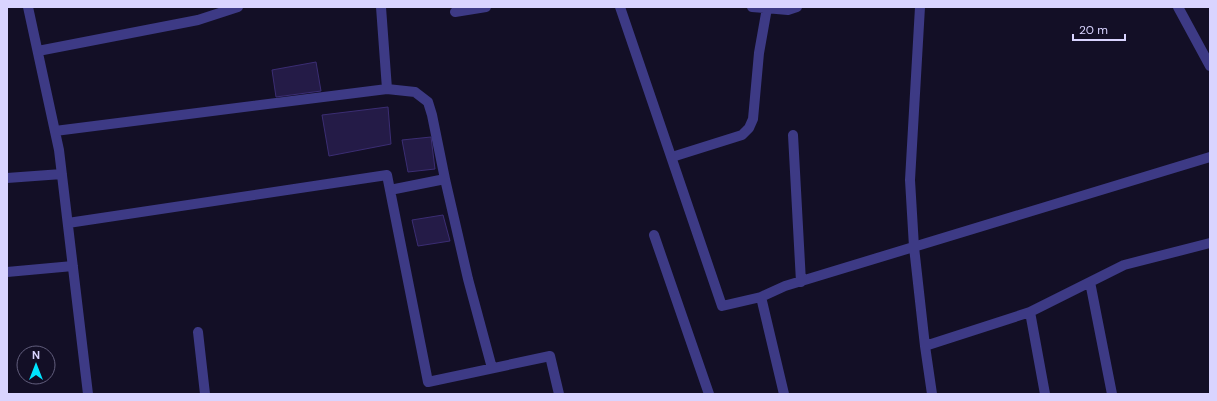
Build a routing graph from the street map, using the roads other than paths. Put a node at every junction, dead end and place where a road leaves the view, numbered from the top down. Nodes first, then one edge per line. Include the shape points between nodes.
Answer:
1 (28, 7) edge
2 (238, 7) edge
3 (381, 7) edge
4 (486, 7) edge
5 (620, 7) edge
6 (752, 7) edge
7 (797, 7) edge
8 (920, 7) edge
9 (1178, 7) edge
10 (767, 8) junction
11 (454, 12) dead end
12 (38, 52) junction
13 (1210, 66) edge
14 (387, 88) junction
15 (55, 131) junction
16 (793, 135) dead end
17 (672, 157) junction
18 (1210, 157) edge
19 (62, 174) junction
20 (7, 178) edge
21 (444, 179) junction
22 (390, 190) junction
23 (68, 223) junction
24 (654, 235) dead end
25 (1210, 243) edge
26 (914, 247) junction
27 (73, 266) junction
28 (7, 272) edge
29 (801, 282) junction
30 (1090, 282) junction
31 (761, 297) junction
32 (1030, 312) junction
33 (198, 332) dead end
34 (925, 346) junction
35 (492, 368) junction
36 (88, 394) edge
37 (205, 394) edge
38 (560, 394) edge
39 (709, 394) edge
40 (784, 394) edge
41 (932, 394) edge
42 (1046, 394) edge
43 (1112, 394) edge

1 - 12 street
2 - 12 street via 198,20
3 - 14 street
4 - 11 street
5 - 17 street
6 - 10 street
7 - 10 street via 788,10
8 - 26 street via 910,180
9 - 13 street
10 - 17 street via 759,53 753,119 749,128 742,135
12 - 15 street
14 - 15 street
14 - 21 street via 415,92 428,102
15 - 19 street
16 - 29 street
17 - 31 street via 722,306
18 - 26 street
19 - 20 street
19 - 23 street
21 - 22 street
21 - 35 street
22 - 23 street via 388,175
22 - 35 street via 428,382
23 - 27 street
24 - 39 street
25 - 30 street via 1124,265
26 - 29 street
26 - 34 street
27 - 28 street
27 - 36 street
29 - 31 street via 784,286
30 - 32 street
30 - 43 street
31 - 40 street
32 - 34 street
32 - 42 street
33 - 37 street
34 - 41 street
35 - 38 street via 550,356

